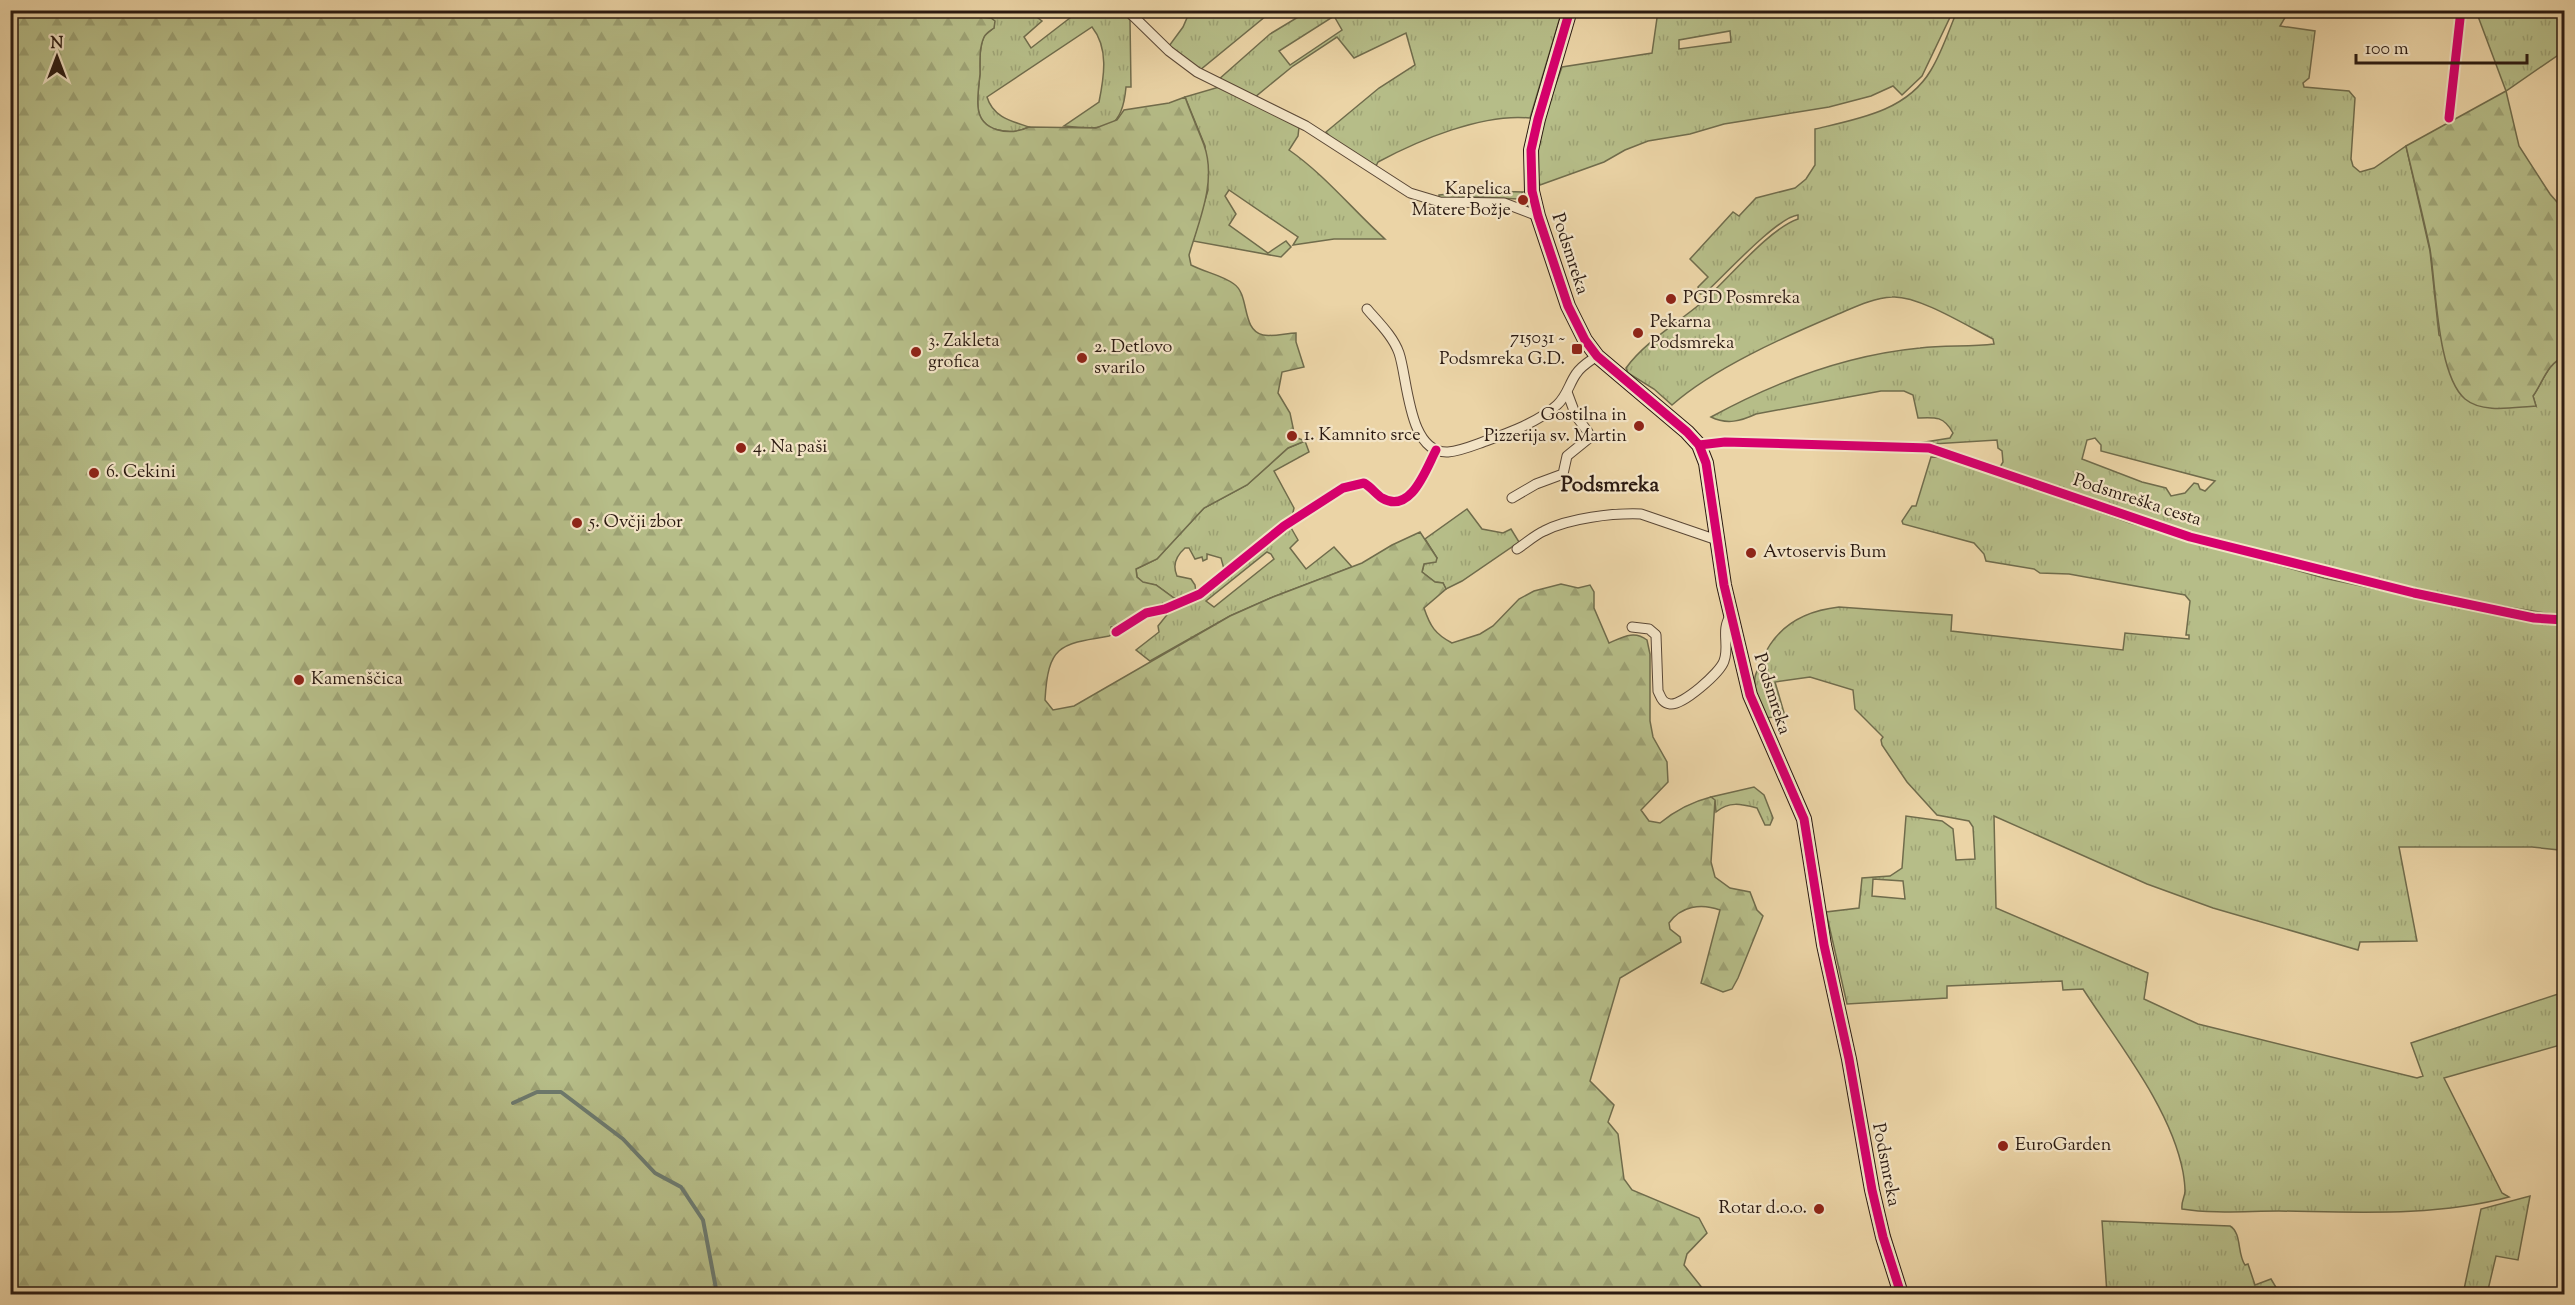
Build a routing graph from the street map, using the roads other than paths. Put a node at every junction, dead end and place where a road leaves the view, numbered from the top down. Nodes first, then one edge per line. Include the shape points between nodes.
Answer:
1 (1126, 10) edge
2 (1570, 10) edge
3 (2461, 10) edge
4 (2449, 118) dead end
5 (1538, 216) junction
6 (1367, 309) dead end
7 (1597, 356) junction
8 (1567, 392) junction
9 (1699, 445) junction
10 (1436, 450) junction
11 (1512, 498) dead end
12 (1718, 540) junction
13 (1517, 549) dead end
14 (1731, 615) junction
15 (2565, 620) edge
16 (1632, 627) dead end
17 (1116, 632) dead end
18 (1901, 1294) edge

1 - 5 street, Podsmreka via 1197,72 1306,126 1410,193 1440,202 1504,203
2 - 5 street, Podsmreka via 1531,150 1532,191
3 - 4 street
5 - 7 street, Podsmreka via 1568,306
6 - 10 street via 1399,352 1417,430
7 - 8 street via 1575,375
7 - 9 street, Podsmreka
8 - 10 street via 1536,419 1509,432 1469,447 1448,452
8 - 11 street via 1588,439 1567,456 1563,474
9 - 12 street, Podsmreka via 1710,482
9 - 15 street, Podsmreška cesta via 1725,442 1929,448 2190,537 2414,593 2523,616
10 - 17 street via 1423,477 1402,501 1381,498 1364,483 1343,488 1284,526 1200,594 1146,613
12 - 13 street via 1641,514 1629,514 1561,524
12 - 14 street, Podsmreka
14 - 16 street via 1725,624 1725,660 1720,668 1675,704 1661,699 1656,635 1649,629
14 - 18 street, Podsmreka via 1750,695 1804,819 1822,935 1872,1190

